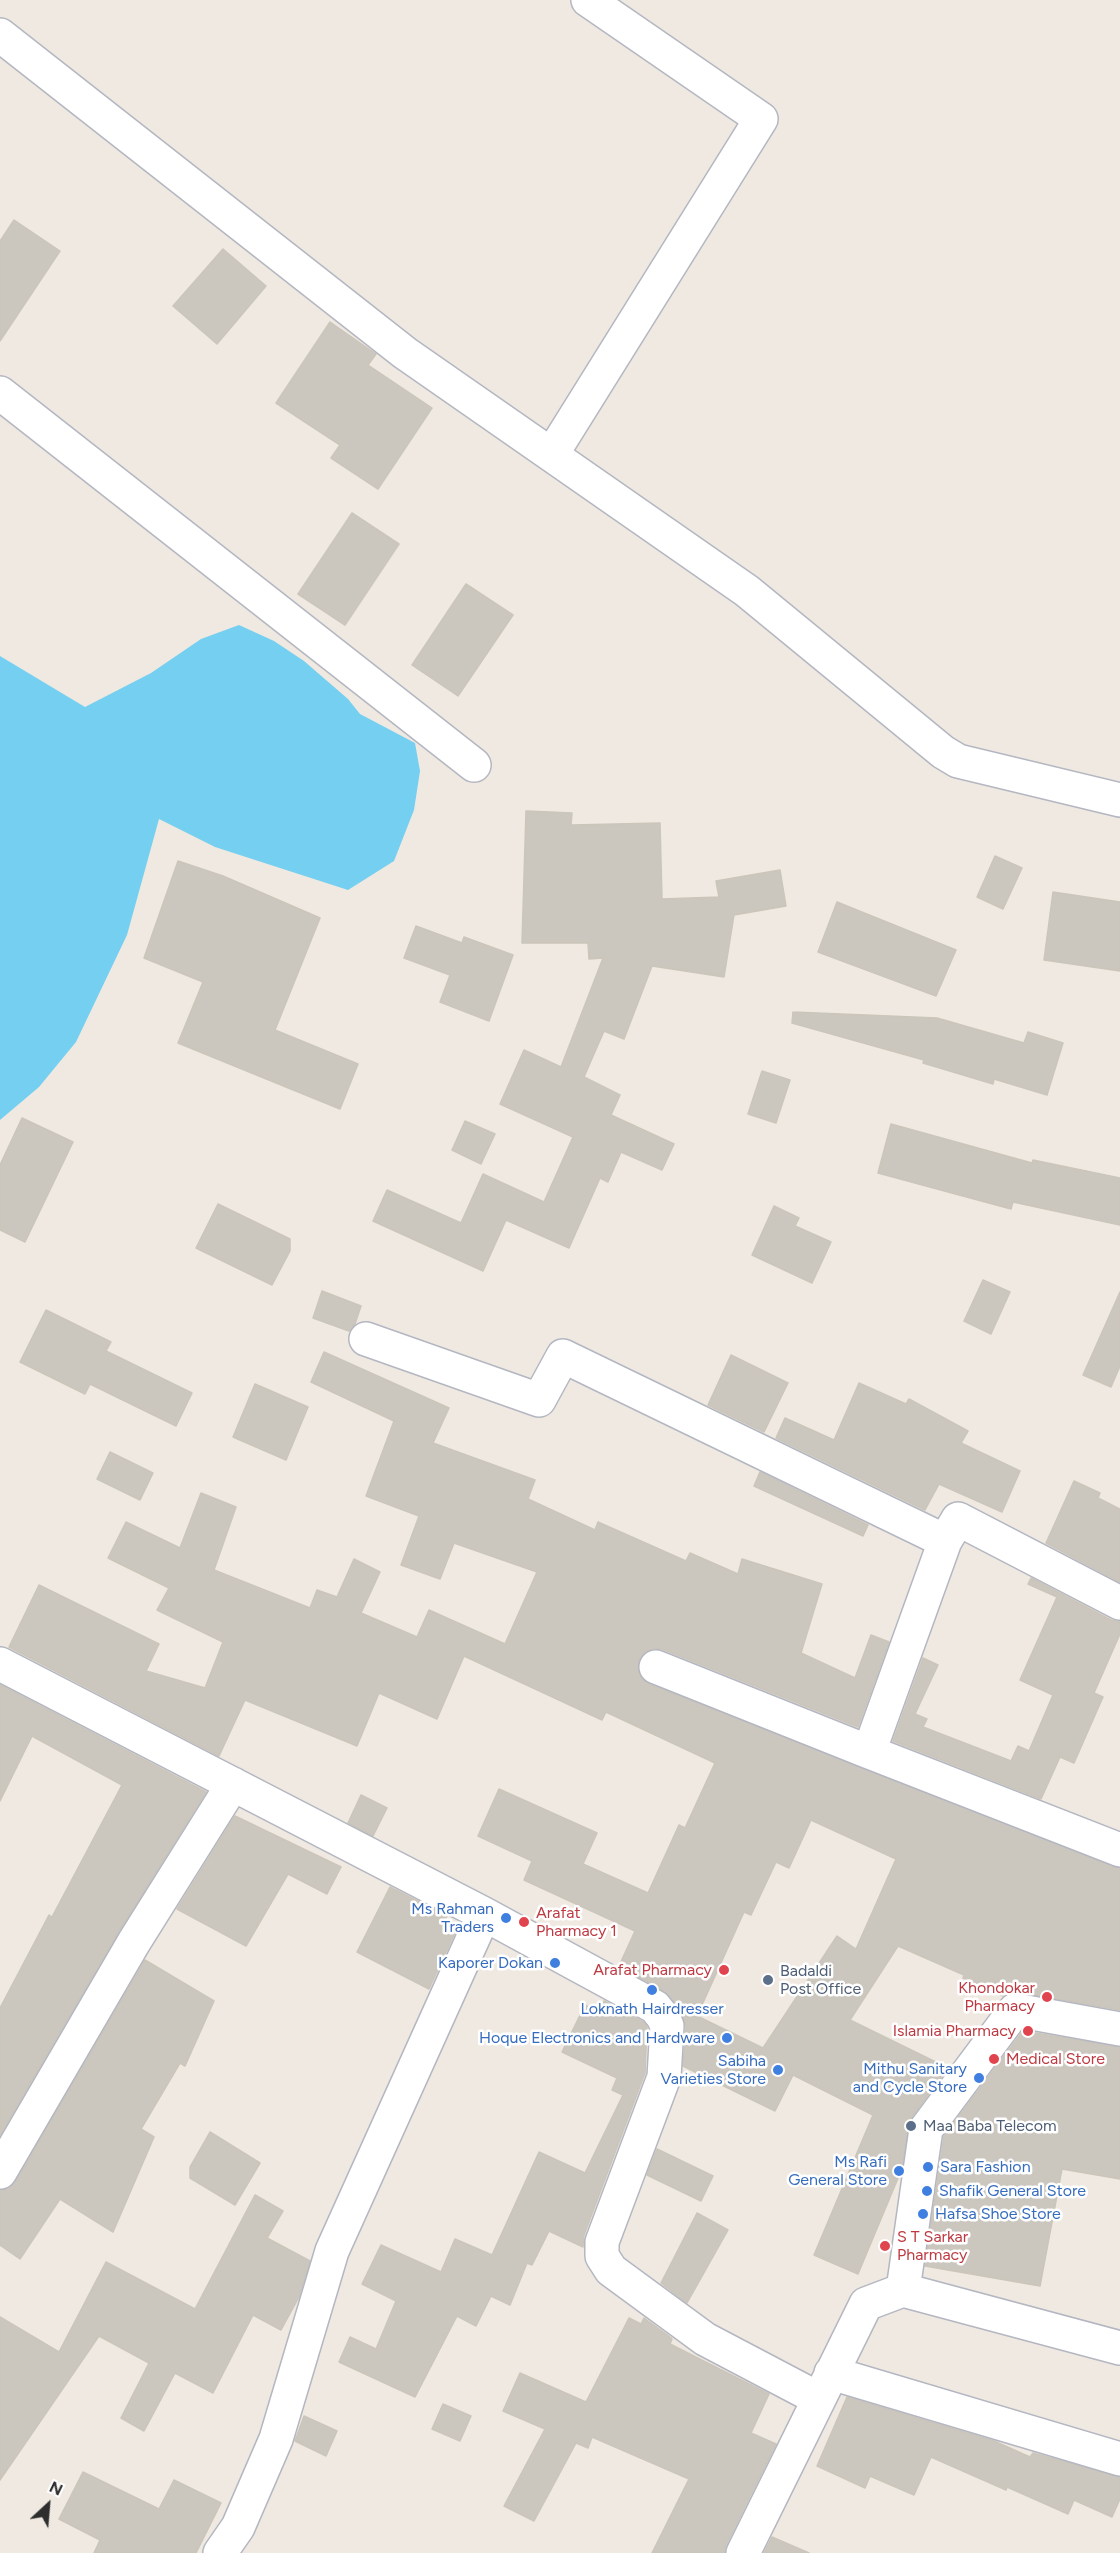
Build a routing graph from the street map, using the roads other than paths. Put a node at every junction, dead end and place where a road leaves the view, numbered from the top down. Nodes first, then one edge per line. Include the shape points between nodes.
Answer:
1 (588, 0) edge
2 (0, 35) edge
3 (0, 393) edge
4 (552, 454) junction
5 (474, 765) dead end
6 (1120, 800) edge
7 (366, 1339) dead end
8 (945, 1541) junction
9 (1120, 1603) edge
10 (0, 1664) edge
11 (657, 1667) dead end
12 (869, 1752) junction
13 (233, 1784) junction
14 (1120, 1850) edge
15 (484, 1914) junction
16 (1120, 2029) edge
17 (0, 2172) edge
18 (903, 2290) junction
19 (1120, 2348) edge
20 (825, 2386) junction
21 (1120, 2459) edge
22 (220, 2553) edge
23 (743, 2553) edge

1 - 4 street via 761,118
2 - 4 street via 405,353
3 - 5 street
4 - 6 street via 747,591 943,752 958,761
7 - 8 street via 539,1400 562,1356
8 - 9 street via 958,1519
8 - 12 street
10 - 13 street
11 - 12 street
12 - 14 street
13 - 15 street
13 - 17 street via 134,1942
15 - 20 street via 655,2007 667,2026 664,2077 602,2242 602,2256 611,2270 705,2339
15 - 22 street via 332,2251 276,2439 237,2527
16 - 18 street via 1016,2010 926,2128
18 - 19 street
18 - 20 street via 866,2304
20 - 21 street
20 - 23 street

